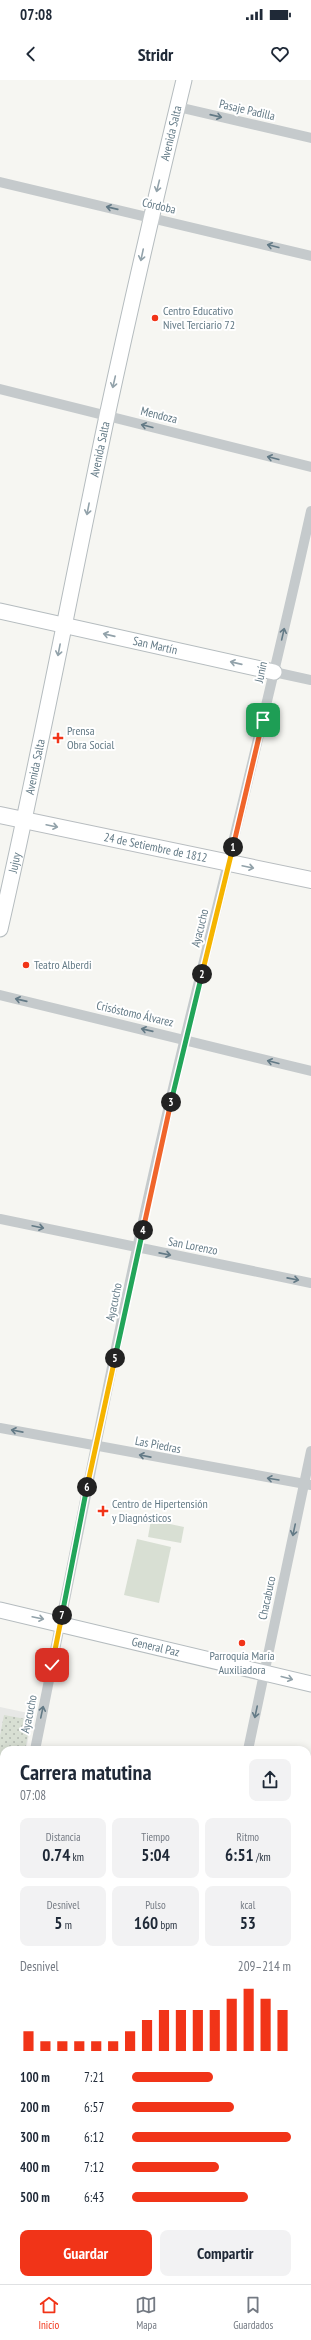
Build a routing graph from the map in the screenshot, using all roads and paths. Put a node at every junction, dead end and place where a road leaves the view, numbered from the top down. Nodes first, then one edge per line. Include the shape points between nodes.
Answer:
1 (184, 80) edge
2 (178, 107) junction
3 (311, 138) edge
4 (0, 182) edge
5 (150, 217) junction
6 (311, 256) edge
7 (0, 389) edge
8 (107, 415) junction
9 (311, 467) edge
10 (311, 511) edge
11 (0, 611) edge
12 (64, 625) junction
13 (274, 672) junction
14 (311, 680) edge
15 (0, 815) edge
16 (25, 820) junction
17 (230, 863) junction
18 (311, 880) edge
19 (0, 929) edge
20 (0, 995) edge
21 (185, 1040) junction
22 (311, 1071) edge
23 (0, 1219) edge
24 (139, 1249) junction
25 (311, 1283) edge
26 (0, 1428) edge
27 (95, 1446) junction
28 (311, 1451) edge
29 (308, 1485) edge
30 (0, 1610) edge
31 (60, 1623) junction
32 (264, 1672) junction
33 (311, 1684) edge
34 (36, 1746) edge
35 (249, 1746) edge

1 - 2 street, Avenida Salta
2 -> 3 street, Pasaje Padilla
2 -> 5 street, Avenida Salta
5 -> 4 street, Córdoba
6 -> 5 street, Córdoba
5 -> 8 street, Avenida Salta
7 - 8 street, Mendoza
9 -> 8 street, Mendoza
8 -> 12 street, Avenida Salta
13 -> 10 street, Junín
11 - 12 street, San Martín
13 -> 12 street, San Martín
12 -> 16 street, Avenida Salta
13 - 14 street, San Martín
13 - 17 street, Junín
15 - 16 main road, 24 de Setiembre de 1812
16 -> 17 main road, 24 de Setiembre de 1812
16 - 19 street, Jujuy
17 -> 18 main road, 24 de Setiembre de 1812
17 - 21 street, Ayacucho
21 -> 20 street, Crisóstomo Álvarez
22 -> 21 street, Crisóstomo Álvarez
21 - 24 street, Ayacucho
23 -> 24 street, San Lorenzo
24 -> 25 street, San Lorenzo
24 - 27 street, Ayacucho
27 -> 26 street, Las Piedras
29 -> 27 street, Las Piedras
27 - 31 street, Ayacucho
28 - 29 street, Chacabuco
29 -> 32 street, Chacabuco
30 -> 31 street, General Paz
31 - 32 street, General Paz
34 -> 31 street, Ayacucho
32 -> 33 street, General Paz
32 -> 35 street, Chacabuco

